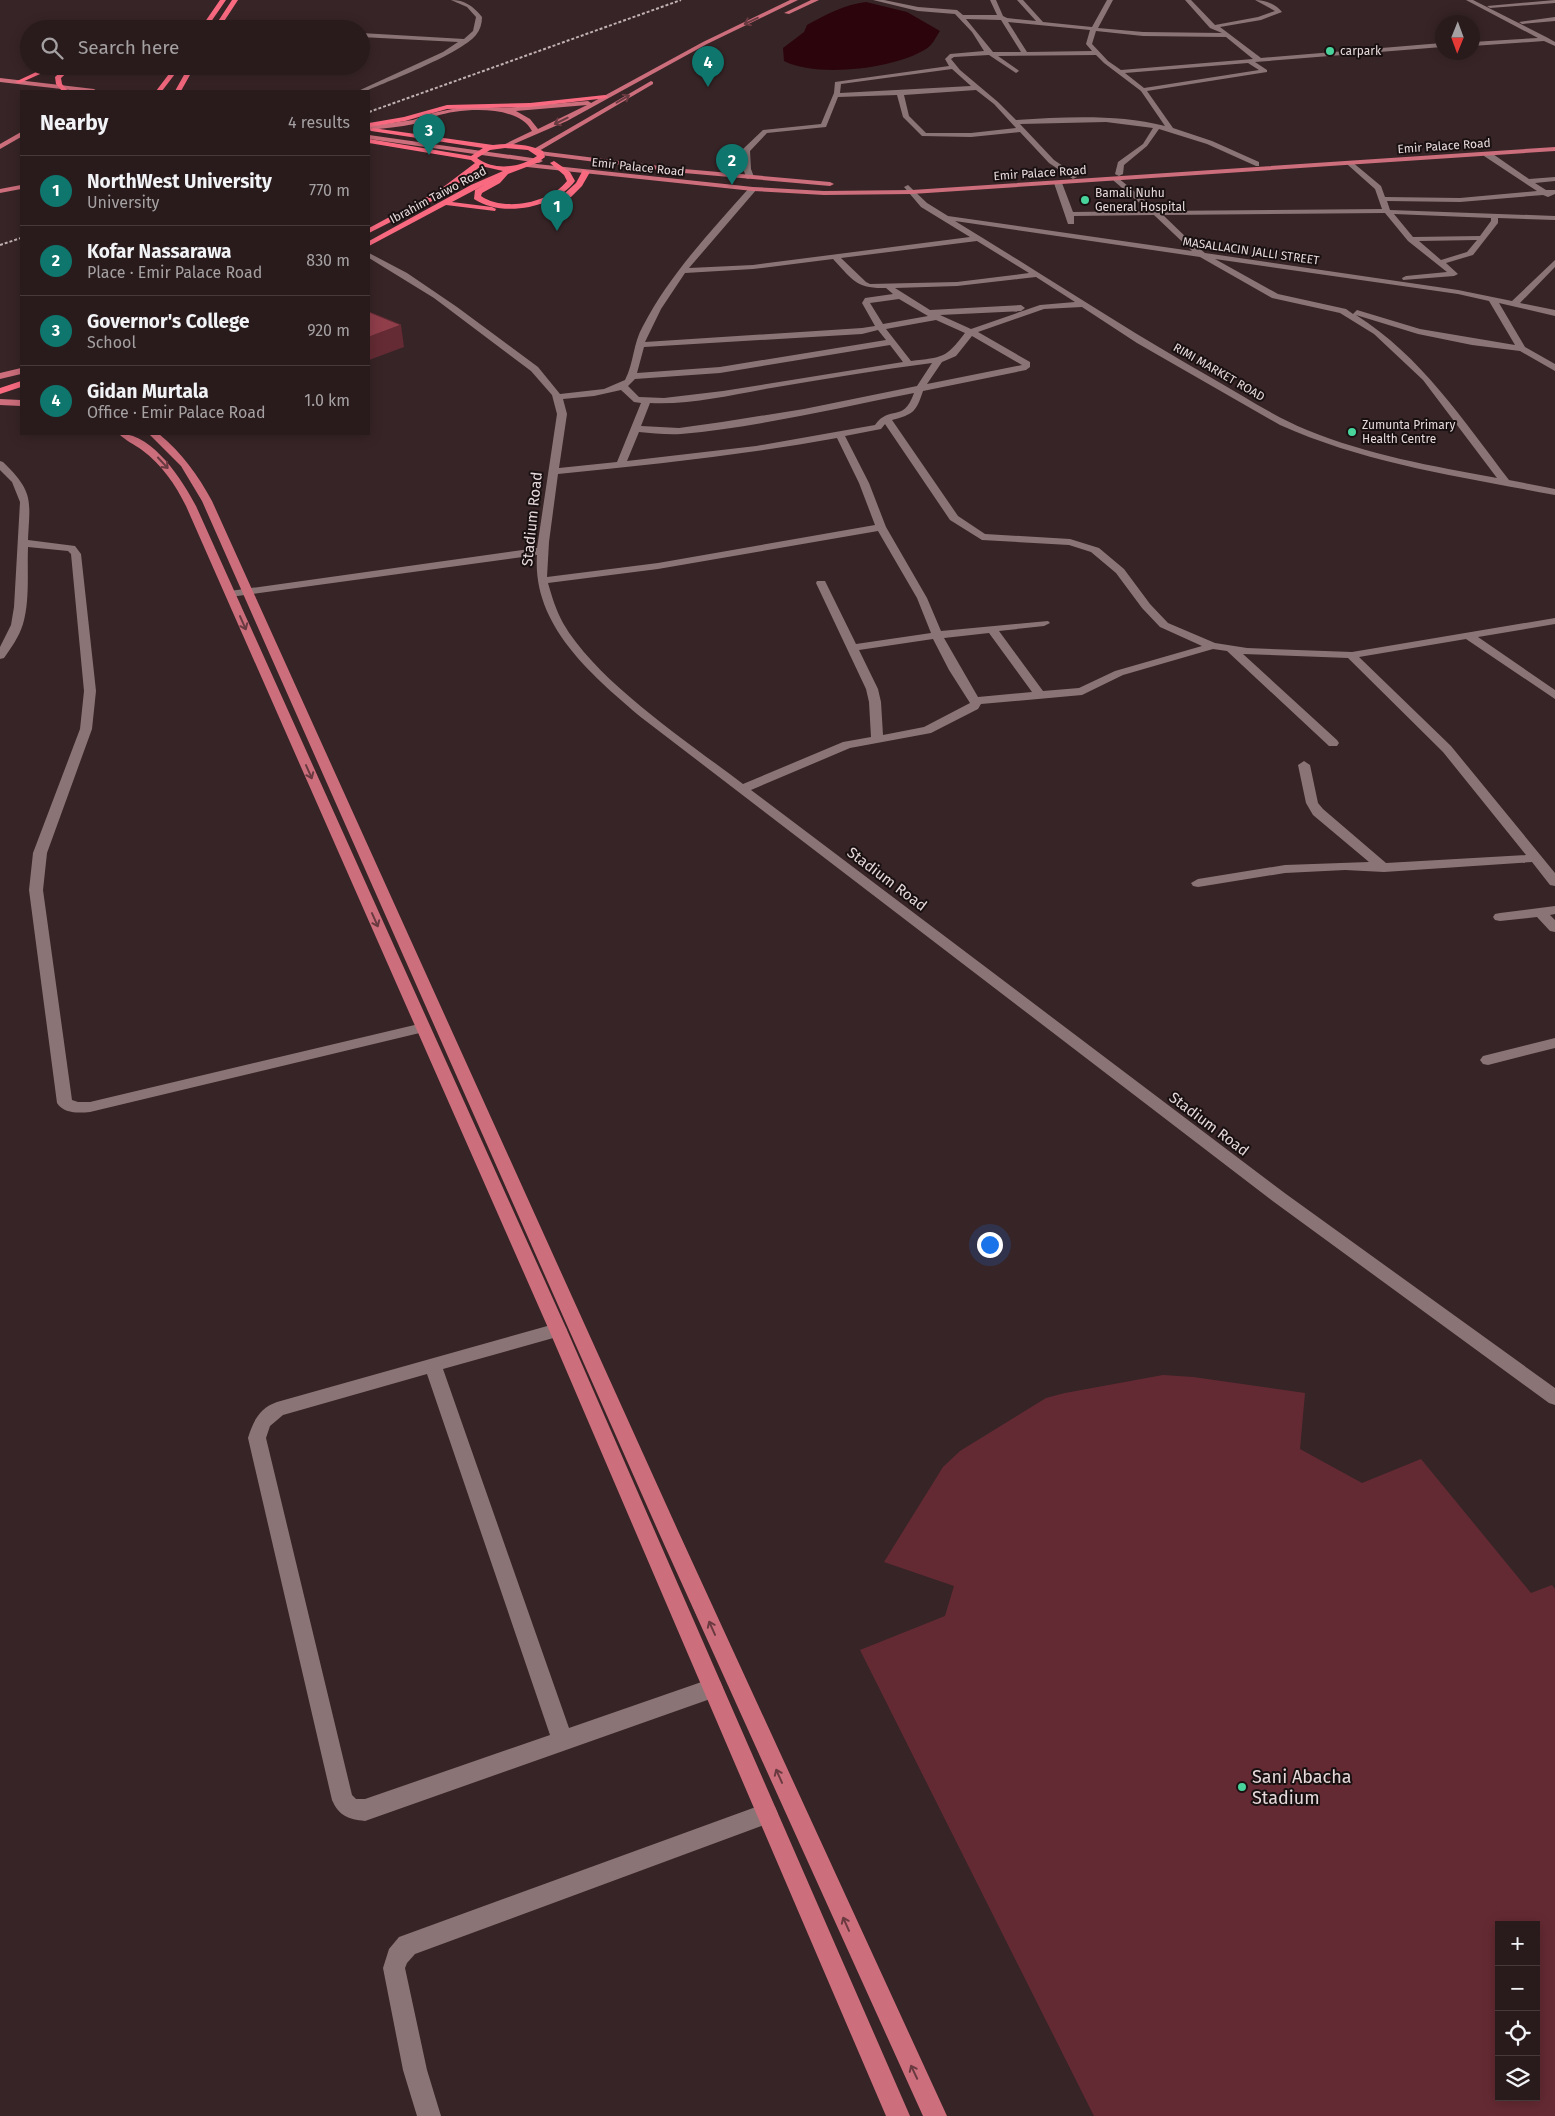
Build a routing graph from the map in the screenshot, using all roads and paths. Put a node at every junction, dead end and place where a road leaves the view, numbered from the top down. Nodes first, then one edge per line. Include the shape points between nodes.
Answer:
1 (224, 0) edge
2 (235, 0) edge
3 (454, 0) edge
4 (795, 0) edge
5 (816, 0) edge
6 (876, 0) edge
7 (992, 0) edge
8 (1020, 0) edge
9 (1110, 0) edge
10 (1188, 0) edge
11 (1258, 0) edge
12 (1469, 0) edge
13 (1478, 0) edge
14 (1555, 1) edge
15 (1490, 6) junction
16 (782, 15) dead end
17 (962, 16) junction
18 (1003, 19) junction
19 (1555, 19) edge
20 (210, 20) edge
21 (222, 20) edge
22 (1522, 22) junction
23 (1041, 24) junction
24 (1212, 27) junction
25 (1094, 30) junction
26 (1228, 35) junction
27 (370, 36) edge
28 (1555, 38) edge
29 (1546, 39) junction
30 (465, 41) junction
31 (1480, 43) edge
32 (1555, 44) edge
33 (1435, 46) edge
34 (991, 53) junction
35 (1025, 53) junction
36 (1096, 53) junction
37 (1260, 61) junction
38 (1250, 62) junction
39 (953, 67) junction
40 (1016, 71) dead end
41 (1119, 72) junction
42 (34, 75) edge
43 (59, 75) edge
44 (171, 75) edge
45 (189, 75) edge
46 (660, 78) dead end
47 (18, 82) junction
48 (0, 84) edge
49 (896, 86) junction
50 (977, 88) junction
51 (33, 90) edge
52 (51, 90) edge
53 (64, 90) edge
54 (86, 90) edge
55 (160, 90) edge
56 (179, 90) edge
57 (363, 90) edge
58 (1143, 90) junction
59 (837, 94) junction
60 (605, 97) junction
61 (594, 102) junction
62 (504, 110) junction
63 (414, 122) junction
64 (1014, 122) junction
65 (1158, 126) junction
66 (370, 128) edge
67 (370, 128) edge
68 (370, 128) edge
69 (1020, 130) junction
70 (1171, 130) junction
71 (534, 134) junction
72 (20, 135) edge
73 (370, 135) edge
74 (370, 135) edge
75 (415, 140) junction
76 (370, 141) edge
77 (1554, 145) edge
78 (506, 146) junction
79 (0, 147) edge
80 (495, 147) junction
81 (538, 152) junction
82 (1487, 154) junction
83 (476, 161) junction
84 (554, 163) junction
85 (1351, 163) junction
86 (1256, 164) junction
87 (527, 165) junction
88 (518, 167) junction
89 (625, 170) junction
90 (506, 172) junction
91 (586, 172) junction
92 (1118, 176) junction
93 (750, 177) junction
94 (1073, 177) junction
95 (1555, 179) edge
96 (20, 181) edge
97 (1527, 181) junction
98 (1058, 182) junction
99 (0, 185) edge
100 (20, 187) edge
101 (854, 189) junction
102 (753, 190) junction
103 (910, 190) junction
104 (0, 191) edge
105 (1555, 192) edge
106 (1544, 193) junction
107 (1382, 199) junction
108 (1555, 201) edge
109 (444, 204) junction
110 (1388, 212) junction
111 (1158, 213) junction
112 (1070, 214) junction
113 (1494, 215) junction
114 (943, 217) junction
115 (1555, 218) edge
116 (370, 230) edge
117 (1072, 236) junction
118 (978, 238) junction
119 (1482, 238) junction
120 (1411, 239) junction
121 (370, 243) edge
122 (370, 256) edge
123 (1204, 256) junction
124 (836, 258) junction
125 (1441, 262) junction
126 (1555, 262) edge
127 (378, 270) dead end
128 (684, 271) junction
129 (1038, 274) junction
130 (406, 275) junction
131 (1375, 280) junction
132 (888, 287) junction
133 (900, 296) junction
134 (1492, 299) junction
135 (1515, 303) junction
136 (1084, 304) junction
137 (1326, 306) junction
138 (1037, 308) junction
139 (1555, 312) edge
140 (927, 313) junction
141 (936, 318) junction
142 (881, 328) junction
143 (970, 333) junction
144 (892, 342) junction
145 (639, 345) junction
146 (1522, 349) junction
147 (939, 360) junction
148 (634, 363) junction
149 (909, 364) junction
150 (1555, 368) edge
151 (0, 370) edge
152 (17, 372) edge
153 (0, 376) edge
154 (632, 376) junction
155 (20, 384) edge
156 (622, 386) junction
157 (20, 390) edge
158 (920, 390) junction
159 (0, 391) edge
160 (555, 394) junction
161 (0, 398) edge
162 (646, 400) junction
163 (886, 418) junction
164 (635, 429) junction
165 (126, 435) edge
166 (155, 435) edge
167 (840, 435) junction
168 (0, 464) edge
169 (620, 466) junction
170 (553, 471) junction
171 (1506, 482) junction
172 (1555, 492) edge
173 (881, 527) junction
174 (24, 543) junction
175 (542, 551) junction
176 (542, 581) junction
177 (821, 583) dead end
178 (247, 591) junction
179 (230, 594) junction
180 (1555, 621) edge
181 (1044, 623) dead end
182 (992, 629) junction
183 (938, 635) junction
184 (1467, 635) junction
185 (1213, 646) junction
186 (853, 648) junction
187 (1231, 649) junction
188 (1352, 655) junction
189 (0, 656) edge
190 (1040, 695) junction
191 (1555, 695) edge
192 (975, 701) junction
193 (877, 739) junction
194 (1333, 743) dead end
195 (1304, 765) dead end
196 (741, 789) junction
197 (1535, 858) junction
198 (1384, 868) junction
199 (1555, 882) edge
200 (1198, 883) dead end
201 (1555, 910) edge
202 (1540, 912) junction
203 (1500, 918) dead end
204 (1555, 928) edge
205 (423, 1028) junction
206 (1555, 1043) edge
207 (1488, 1060) dead end
208 (558, 1330) junction
209 (433, 1365) junction
210 (1555, 1398) edge
211 (661, 1514) junction
212 (642, 1522) junction
213 (713, 1688) junction
214 (562, 1741) junction
215 (767, 1814) junction
216 (429, 2116) edge
217 (898, 2116) edge
218 (935, 2116) edge

1 - 20 highway
2 - 21 highway
3 - 30 street via 469,6 479,17 477,30
4 -> 60 main road via 705,43
5 - 16 main road
6 - 17 street via 918,9 953,11
7 - 18 street
8 - 23 street
9 - 25 street
10 - 24 street
11 - 24 street via 1279,12
12 - 29 street
13 - 15 street
14 - 15 street
15 - 22 street
17 - 18 street
17 - 34 street
18 - 23 street
18 - 35 street
19 - 22 street
22 - 28 street
23 - 25 street
24 - 26 street
25 - 26 street
25 - 36 street via 1089,40
26 - 37 street
27 - 30 street
28 - 29 street
29 - 31 street
29 - 32 street
30 - 57 street
33 - 37 street
34 - 35 street
34 - 39 street via 949,56
34 - 40 street
35 - 36 street
36 - 41 street
37 - 38 street
38 - 41 street
38 - 58 street via 1265,71
39 - 49 street
39 - 50 street
41 - 58 street
42 - 47 highway
43 - 53 highway via 59,84
44 - 55 highway
45 - 56 highway via 186,85
81 -> 46 main road
47 - 48 main road
47 - 54 main road
48 - 51 main road
48 - 52 main road
49 - 50 street
49 - 59 street
49 - 59 street via 838,82
49 - 69 street via 906,117 924,135
50 - 64 street
58 - 70 street
59 - 93 street via 824,126 762,132 746,151
60 - 61 main road
60 - 66 highway via 530,105 446,107
61 - 62 main road
61 -> 71 main road
62 - 63 main road via 449,111
62 - 71 main road via 525,118 534,128
63 - 67 main road
63 - 75 main road via 412,133
64 - 65 street via 1074,119
64 - 69 street
65 - 70 street
65 - 92 street via 1145,145 1121,164
68 - 80 highway
69 - 94 street via 1053,164
70 - 86 street
71 - 78 main road
72 - 79 main road
73 - 75 main road
74 - 84 main road
75 - 89 main road
76 - 83 highway
77 - 82 main road, Emir Palace Road
77 - 86 main road, Emir Palace Road
78 - 80 highway
78 - 81 highway
80 - 83 highway, Ibrahim Taiwo Road via 476,154
81 - 87 highway via 541,157 537,162
81 - 93 main road, Emir Palace Road
82 - 85 main road, Emir Palace Road
82 - 97 street
83 - 88 highway via 496,168
83 - 116 highway, Ibrahim Taiwo Road via 468,175
84 - 89 main road
84 - 90 highway via 570,178 569,186 553,197 526,204 494,205 477,197 478,192 498,181
85 - 92 main road, Emir Palace Road
85 - 107 street via 1378,188
86 - 92 main road, Emir Palace Road
87 - 88 highway
87 - 91 main road, Emir Palace Road
88 - 90 highway, Ibrahim Taiwo Road
89 - 101 main road via 741,184
90 - 109 highway, Ibrahim Taiwo Road
91 - 102 main road, Emir Palace Road
91 - 109 highway via 566,197 541,204 494,209
92 - 94 main road, Emir Palace Road
92 - 98 main road, Emir Palace Road
92 - 111 street
93 - 101 main road, Emir Palace Road
94 - 103 main road, Emir Palace Road
95 - 97 street
96 - 99 main road
97 - 106 street
98 - 103 main road, Emir Palace Road
98 - 112 street
100 - 104 main road
101 - 102 main road, Emir Palace Road via 805,192
101 - 103 main road, Emir Palace Road
102 - 128 street via 702,245
103 - 114 street, RIMI MARKET ROAD via 924,205
105 - 106 street
106 - 107 street via 1460,200
106 - 108 street
107 - 110 street
109 - 121 highway, Ibrahim Taiwo Road
110 - 111 street
110 - 113 street
110 - 120 street
111 - 112 street
111 - 123 street
112 - 117 street
113 - 115 street
113 - 119 street via 1495,221
114 - 117 street, MASALLACIN JALLI STREET
114 - 118 street, RIMI MARKET ROAD
117 - 123 street, MASALLACIN JALLI STREET
118 - 124 street
118 - 129 street, RIMI MARKET ROAD
119 - 120 street
119 - 125 street via 1467,257
120 - 125 street
122 - 130 street
123 - 131 street, MASALLACIN JALLI STREET
123 - 137 street via 1275,296
124 - 128 street
124 - 132 street via 863,284
125 - 131 street via 1454,274
126 - 135 street
127 - 130 street
128 - 145 street via 645,329
129 - 132 street via 957,284
129 - 136 street, RIMI MARKET ROAD
130 - 160 street via 535,370
131 - 134 street, MASALLACIN JALLI STREET
132 - 133 street
133 - 140 street
133 - 142 street via 866,302
134 - 135 street, MASALLACIN JALLI STREET
134 - 146 street
135 - 139 street, MASALLACIN JALLI STREET
136 - 138 street
136 - 171 street, RIMI MARKET ROAD via 1140,341 1304,432 1379,458
137 - 146 street via 1418,331
137 - 171 street via 1352,316 1378,332 1400,352 1426,378
138 - 140 street
138 - 143 street
140 - 141 street
141 - 142 street
141 - 143 street
142 - 144 street
142 - 145 street
143 - 147 street via 953,354
143 - 158 street via 993,343 1027,364 1026,367
144 - 149 street
144 - 154 street via 720,370
145 - 148 street
146 - 150 street
147 - 149 street
147 - 158 street
148 - 154 street
148 - 160 street via 618,378 602,385
149 - 162 street via 723,394
151 - 152 main road
152 - 153 main road
154 - 156 street
155 - 159 highway
156 - 160 street
156 - 162 street via 634,398
157 - 161 highway
158 - 163 street via 914,408
158 - 164 street via 699,429 662,432
160 - 170 street, Stadium Road via 562,406 562,414
162 - 164 street
163 - 167 street via 878,427
163 - 185 street via 954,518 982,536 1070,542 1095,550 1120,571 1164,625
164 - 169 street
165 -> 179 main road via 165,464 180,485
166 - 178 main road via 174,450 197,480
167 - 169 street via 695,458
167 - 173 street
168 - 174 street via 17,481 25,502
169 - 170 street
170 - 175 street, Stadium Road
171 - 172 street, RIMI MARKET ROAD
173 - 176 street via 658,566
173 - 183 street via 922,598
174 - 189 street via 17,625
174 - 205 street via 71,548 76,554 90,691 86,729 40,853 36,890 66,1103 77,1108 90,1107
175 - 176 street, Stadium Road
175 - 178 street
176 - 196 street, Stadium Road via 549,606 584,657 631,703
177 - 186 street
178 - 179 street
178 - 211 main road
179 -> 205 main road
180 - 184 street
181 - 182 street
182 - 183 street
182 - 190 street
183 - 186 street
183 - 192 street
184 - 188 street
184 - 191 street
185 - 187 street
185 - 190 street via 1119,673 1082,691
186 - 193 street via 872,689
187 - 188 street
187 - 194 street
188 - 197 street via 1447,749
190 - 192 street
192 - 193 street via 974,706 926,730
193 - 196 street via 847,745
195 - 198 street via 1312,803 1318,812
196 - 210 street, Stadium Road via 1280,1198
197 - 198 street
197 - 199 street
198 - 200 street via 1285,869
201 - 202 street
202 - 203 street
202 - 204 street
205 - 208 main road
206 - 207 street
208 - 209 street
208 - 212 main road
209 - 214 street
209 - 214 street via 277,1409 262,1422 257,1438 343,1800 351,1809 365,1810
211 - 212 main road
218 -> 211 main road
212 - 213 main road
213 - 214 street
213 - 215 main road
215 - 216 street via 406,1945 396,1957 394,1968 415,2070
215 - 217 main road

